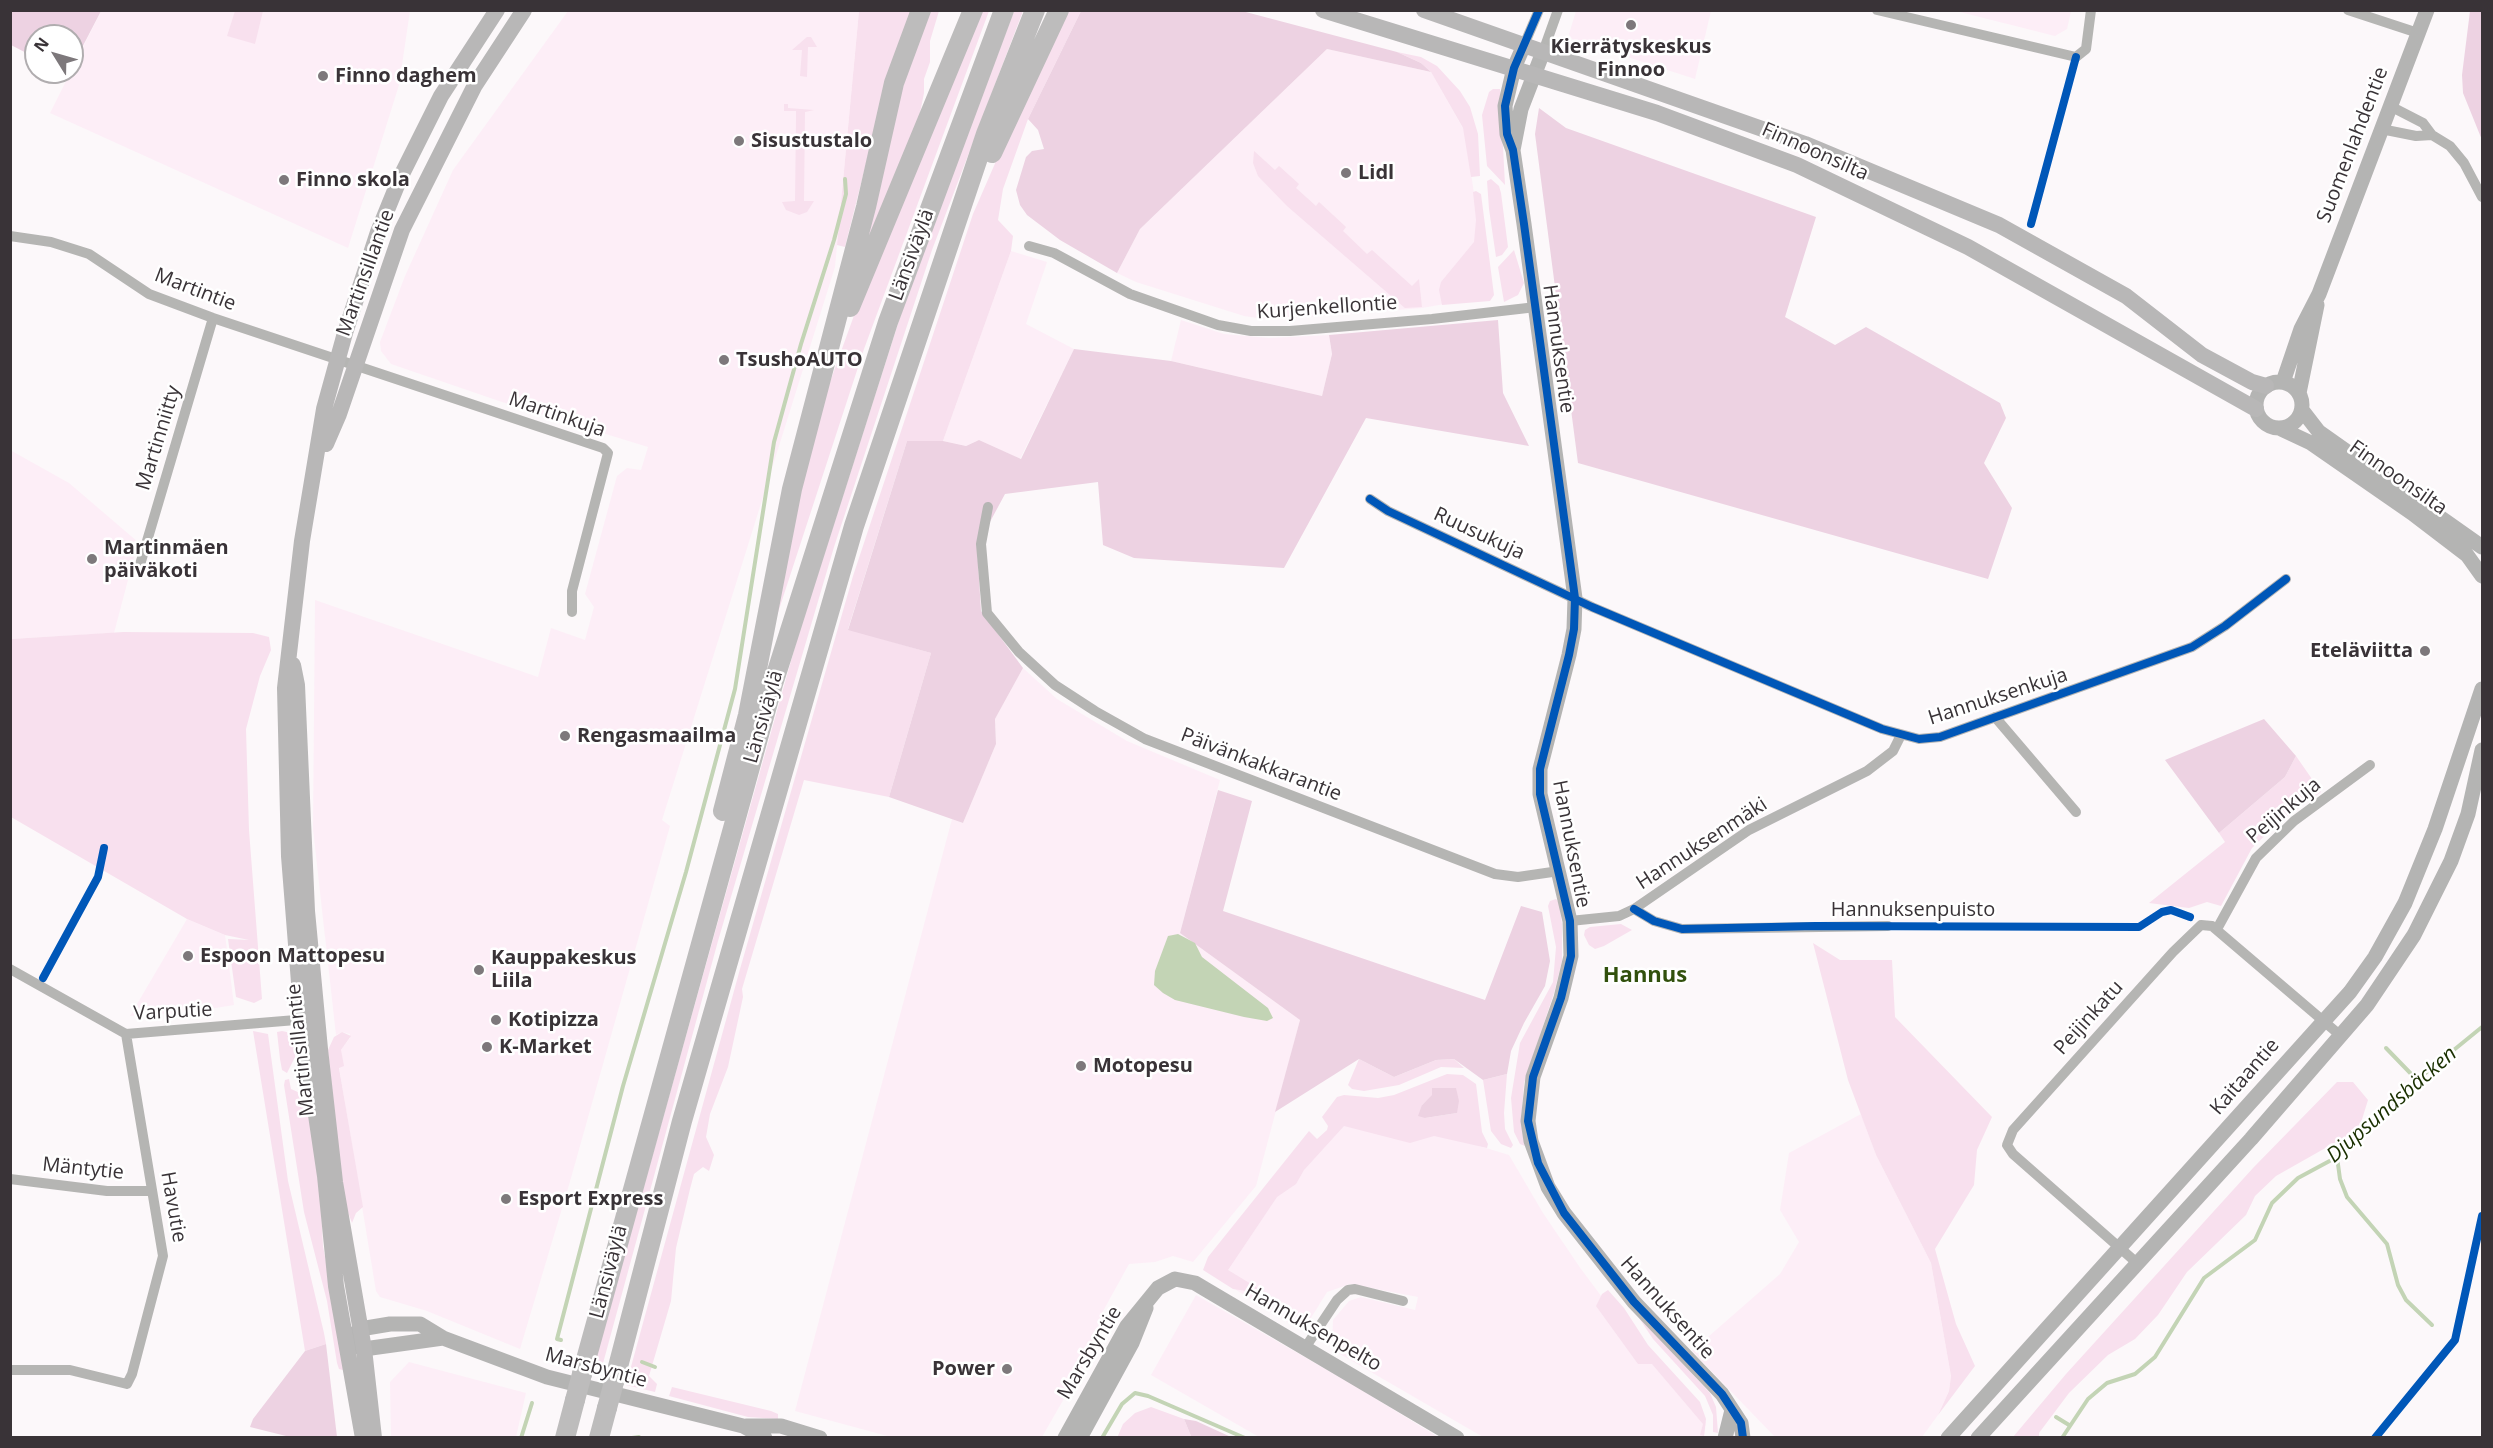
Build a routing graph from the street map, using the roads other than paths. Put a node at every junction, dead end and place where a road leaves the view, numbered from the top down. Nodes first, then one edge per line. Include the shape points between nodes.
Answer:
1 (497, 10) edge
2 (524, 10) edge
3 (921, 10) edge
4 (973, 10) edge
5 (1004, 10) edge
6 (1035, 10) edge
7 (1059, 10) edge
8 (1323, 10) edge
9 (1424, 10) edge
10 (1539, 10) edge
11 (1558, 10) edge
12 (1877, 10) edge
13 (2348, 10) edge
14 (2427, 10) edge
15 (2090, 15) edge
16 (2418, 33) junction
17 (1524, 45) junction
18 (1543, 52) junction
19 (1514, 68) junction
20 (1533, 75) junction
21 (2390, 106) junction
22 (2381, 129) junction
23 (2432, 135) junction
24 (1513, 150) junction
25 (2482, 197) edge
26 (10, 236) edge
27 (1029, 246) dead end
28 (2319, 294) junction
29 (1536, 307) junction
30 (213, 318) junction
31 (919, 330) junction
32 (337, 360) junction
33 (355, 366) junction
34 (2274, 384) junction
35 (820, 388) junction
36 (2299, 393) junction
37 (2256, 409) junction
38 (2302, 410) junction
39 (2279, 428) junction
40 (317, 464) junction
41 (1370, 499) dead end
42 (988, 507) dead end
43 (2482, 547) edge
44 (139, 568) dead end
45 (2482, 576) edge
46 (2286, 579) dead end
47 (1575, 598) junction
48 (572, 612) dead end
49 (2482, 689) edge
50 (1995, 717) junction
51 (1901, 735) junction
52 (2482, 750) edge
53 (2370, 765) dead end
54 (2076, 812) dead end
55 (1558, 871) junction
56 (1634, 909) junction
57 (1570, 921) junction
58 (1888, 926) dead end
59 (2217, 928) junction
60 (10, 969) edge
61 (684, 999) junction
62 (310, 1019) junction
63 (2323, 1021) junction
64 (126, 1034) junction
65 (2341, 1036) junction
66 (10, 1179) edge
67 (151, 1191) junction
68 (2120, 1248) junction
69 (2137, 1263) junction
70 (1148, 1300) junction
71 (1403, 1301) dead end
72 (360, 1329) junction
73 (443, 1338) junction
74 (346, 1342) junction
75 (1305, 1348) junction
76 (364, 1349) junction
77 (10, 1370) edge
78 (1732, 1410) junction
79 (743, 1426) junction
80 (363, 1437) edge
81 (374, 1437) edge
82 (565, 1437) edge
83 (599, 1437) edge
84 (765, 1437) edge
85 (820, 1437) edge
86 (1065, 1437) edge
87 (1080, 1437) edge
88 (1457, 1437) edge
89 (1725, 1437) edge
90 (1743, 1437) edge
91 (1948, 1437) edge
92 (1978, 1437) edge

1 - 32 main road, Martinsillantie via 441,96 400,178 378,232
2 - 33 main road, Martinsillantie via 475,85 423,185 383,279
3 - 35 highway via 894,83
4 - 35 highway via 859,283
5 - 61 highway, Länsiväylä via 884,333 773,684
6 - 31 highway, Länsiväylä via 986,134
7 - 31 highway via 998,140
8 - 19 main road, Finnoonsilta
9 - 17 main road, Finnoonsilta
10 - 17 street
11 - 18 street
12 - 15 street via 2076,57 2086,49
13 - 16 street
14 - 16 main road, Suomenlahdentie
16 - 21 main road, Suomenlahdentie
17 - 18 main road, Finnoonsilta
17 - 19 main road, Hannuksentie
18 - 20 main road, Hannuksentie
18 - 34 main road, Finnoonsilta via 1805,144 1999,225 2126,296 2202,355 2252,382
19 - 20 main road, Finnoonsilta
19 - 24 main road, Hannuksentie via 1505,106 1507,134
20 - 24 main road, Hannuksentie
20 - 37 main road, Finnoonsilta via 1657,113 1797,165 1968,247
21 - 22 main road, Suomenlahdentie
21 - 23 street via 2423,123
22 - 23 street
22 - 28 main road, Suomenlahdentie
23 - 25 street via 2458,155
24 - 29 main road, Hannuksentie
26 - 30 street, Martintie via 51,242 89,254 149,294
27 - 29 street, Kurjenkellontie via 1054,253 1130,294 1201,320 1251,331 1432,320
28 - 34 main road, Suomenlahdentie
28 - 36 main road, Suomenlahdentie
29 - 47 main road, Hannuksentie
30 - 32 street, Martintie
30 - 44 street, Martinniitty
31 - 83 highway, Länsiväylä, bridge via 854,526 760,848 682,1120
32 - 33 street, Martinkuja
32 - 40 main road, Martinsillantie via 324,409
33 - 40 main road, Martinsillantie
33 - 48 street, Martinkuja via 603,448 608,453 572,591
34 - 36 main road via 2292,386
34 - 37 main road via 2257,400
35 - 61 highway via 782,534 748,716 689,942
36 - 38 main road
37 - 39 main road via 2264,423
38 - 39 main road via 2294,423
38 - 43 main road, Finnoonsilta via 2319,432
39 - 45 main road, Finnoonsilta via 2311,443 2412,513 2457,546
40 - 62 main road, Martinsillantie via 298,564 291,656 297,685
41 - 47 street, Ruusukuja
42 - 55 street, Päivänkakkarantie via 981,544 987,613 1019,652 1055,685 1095,711 1145,739 1495,874 1518,877
46 - 50 street, Hannuksenkuja via 2192,647
47 - 51 street, Hannuksenkuja
47 - 55 main road, Hannuksentie via 1569,655 1540,769 1540,794
49 - 63 main road, Kaitaantie via 2455,774 2405,903 2375,957
50 - 51 street, Hannuksenkuja via 1940,737 1919,739
50 - 54 street
51 - 56 street, Hannuksenmäki via 1893,751 1867,771 1749,830
52 - 65 main road via 2468,813 2451,861 2392,969
53 - 59 street, Peijinkuja via 2294,821 2256,858
55 - 57 main road, Hannuksentie
56 - 57 street, Hannuksenmäki via 1619,916
56 - 58 street, Hannuksenpuisto via 1654,921 1682,929
57 - 78 main road, Hannuksentie via 1569,969 1529,1100 1528,1122 1538,1163 1564,1213 1634,1302 1719,1389
59 - 63 street
59 - 68 street, Peijinkatu via 2208,924 2194,930 2008,1136 2007,1145 2013,1154
60 - 64 street, Varputie
61 - 82 highway, Länsiväylä, bridge
62 - 64 street, Varputie
62 - 72 main road, Martinsillantie
62 - 74 main road, Martinsillantie via 329,1234
63 - 65 street
63 - 68 main road, Kaitaantie
64 - 67 street, Havutie
65 - 69 main road
66 - 67 street, Mäntytie via 107,1191
67 - 77 street, Havutie via 163,1256 127,1384 70,1370
68 - 69 street, Peijinkatu
68 - 91 main road, Kaitaantie
69 - 92 main road
70 - 75 main road, Hannuksenpelto via 1166,1282 1195,1283
70 - 86 main road, Marsbyntie via 1127,1326
70 - 87 main road, Marsbyntie via 1139,1330
71 - 75 street via 1348,1290
72 - 73 main road, Marsbyntie via 420,1324
72 - 74 main road
72 - 76 main road, Martinsillantie
73 - 76 main road, Marsbyntie
73 - 79 main road, Marsbyntie via 547,1377
74 - 76 main road, Marsbyntie
74 - 80 main road, Martinsillantie
75 - 88 main road, Hannuksenpelto
76 - 81 main road, Martinsillantie
78 - 89 main road
78 - 90 main road, Hannuksentie via 1741,1423
79 - 84 main road, Marsbyntie
79 - 85 main road, Marsbyntie via 781,1426

